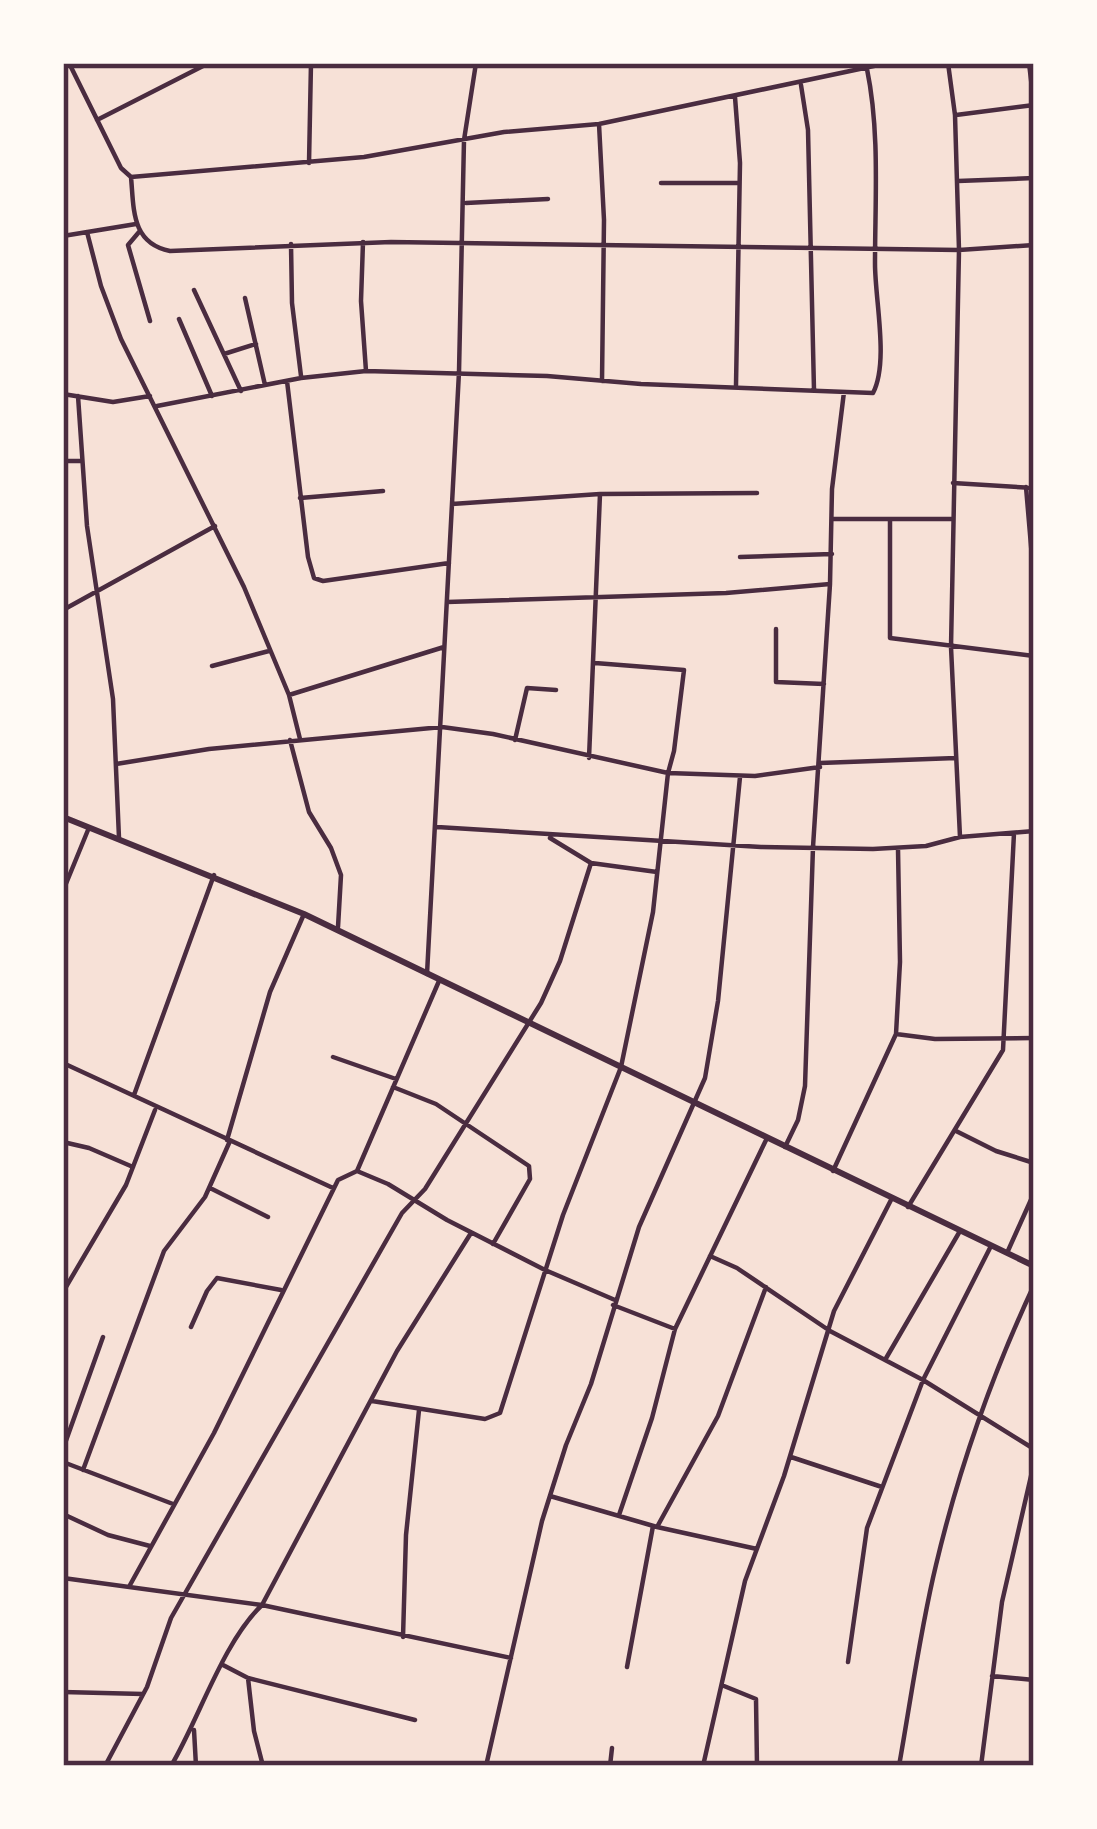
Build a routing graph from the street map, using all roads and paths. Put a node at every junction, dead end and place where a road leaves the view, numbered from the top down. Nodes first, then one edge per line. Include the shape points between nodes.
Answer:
1 (69, 63) edge
2 (311, 63) edge
3 (476, 63) edge
4 (888, 63) edge
5 (948, 63) edge
6 (1028, 63) edge
7 (205, 65) edge
8 (867, 69) junction
9 (801, 82) junction
10 (735, 97) junction
11 (1034, 106) edge
12 (955, 115) junction
13 (97, 120) junction
14 (599, 124) junction
15 (464, 140) junction
16 (309, 163) junction
17 (131, 177) junction
18 (1034, 178) edge
19 (958, 181) junction
20 (661, 183) dead end
21 (738, 183) junction
22 (548, 200) dead end
23 (466, 203) junction
24 (136, 224) junction
25 (87, 232) junction
26 (139, 232) junction
27 (63, 236) edge
28 (363, 242) junction
29 (291, 244) junction
30 (463, 244) junction
31 (738, 244) junction
32 (603, 245) junction
33 (1034, 245) edge
34 (812, 247) junction
35 (876, 249) junction
36 (959, 250) junction
37 (194, 290) dead end
38 (245, 298) dead end
39 (179, 319) dead end
40 (150, 321) dead end
41 (256, 344) junction
42 (224, 354) junction
43 (366, 371) junction
44 (459, 372) junction
45 (301, 378) junction
46 (287, 381) junction
47 (602, 381) junction
48 (265, 385) junction
49 (736, 387) junction
50 (814, 390) junction
51 (241, 391) junction
52 (844, 392) junction
53 (63, 394) edge
54 (78, 396) junction
55 (150, 396) junction
56 (212, 396) junction
57 (157, 406) junction
58 (63, 461) edge
59 (81, 461) junction
60 (952, 483) junction
61 (1030, 487) edge
62 (383, 491) dead end
63 (600, 494) junction
64 (757, 494) dead end
65 (301, 499) junction
66 (452, 504) junction
67 (955, 519) junction
68 (832, 520) junction
69 (890, 520) junction
70 (214, 526) junction
71 (832, 554) junction
72 (740, 557) dead end
73 (449, 562) junction
74 (1034, 581) edge
75 (830, 584) junction
76 (98, 591) junction
77 (598, 596) junction
78 (447, 602) junction
79 (63, 610) edge
80 (776, 629) dead end
81 (445, 646) junction
82 (951, 647) junction
83 (269, 651) junction
84 (1034, 656) edge
85 (595, 663) junction
86 (212, 666) dead end
87 (824, 684) junction
88 (556, 689) dead end
89 (289, 695) junction
90 (442, 727) junction
91 (300, 739) junction
92 (290, 740) junction
93 (515, 740) junction
94 (590, 758) junction
95 (956, 758) junction
96 (116, 764) junction
97 (820, 765) junction
98 (668, 773) junction
99 (740, 777) junction
100 (63, 817) edge
101 (90, 827) junction
102 (437, 827) junction
103 (1034, 830) edge
104 (1014, 833) junction
105 (548, 836) junction
106 (960, 837) junction
107 (119, 838) junction
108 (659, 840) junction
109 (734, 845) junction
110 (813, 847) junction
111 (898, 849) junction
112 (591, 863) junction
113 (657, 872) junction
114 (214, 875) junction
115 (63, 891) edge
116 (304, 914) junction
117 (338, 931) junction
118 (427, 974) junction
119 (439, 981) junction
120 (527, 1023) junction
121 (896, 1034) junction
122 (1003, 1037) junction
123 (1034, 1038) edge
124 (333, 1058) dead end
125 (63, 1063) edge
126 (621, 1067) junction
127 (396, 1079) junction
128 (393, 1087) junction
129 (133, 1096) junction
130 (694, 1103) junction
131 (157, 1108) junction
132 (463, 1124) junction
133 (954, 1131) junction
134 (767, 1138) junction
135 (228, 1140) junction
136 (63, 1142) edge
137 (785, 1147) junction
138 (1034, 1163) edge
139 (133, 1166) junction
140 (357, 1171) junction
141 (833, 1172) junction
142 (210, 1188) junction
143 (333, 1188) junction
144 (1034, 1193) edge
145 (417, 1200) junction
146 (891, 1200) junction
147 (908, 1207) junction
148 (268, 1217) dead end
149 (960, 1231) junction
150 (471, 1233) junction
151 (493, 1244) junction
152 (992, 1246) junction
153 (1007, 1253) junction
154 (709, 1256) junction
155 (1034, 1266) edge
156 (545, 1270) junction
157 (1034, 1285) edge
158 (766, 1287) junction
159 (281, 1290) junction
160 (63, 1292) edge
161 (614, 1302) junction
162 (191, 1327) dead end
163 (675, 1329) junction
164 (830, 1331) junction
165 (103, 1337) dead end
166 (885, 1360) junction
167 (922, 1380) junction
168 (372, 1401) junction
169 (419, 1410) junction
170 (979, 1417) junction
171 (63, 1449) edge
172 (1034, 1449) edge
173 (790, 1456) junction
174 (63, 1462) edge
175 (1034, 1463) edge
176 (83, 1470) junction
177 (882, 1486) junction
178 (550, 1496) junction
179 (173, 1504) junction
180 (63, 1514) edge
181 (619, 1515) junction
182 (655, 1526) junction
183 (150, 1546) junction
184 (757, 1550) junction
185 (63, 1577) edge
186 (130, 1585) junction
187 (186, 1592) junction
188 (262, 1605) junction
189 (404, 1637) junction
190 (511, 1658) junction
191 (848, 1662) dead end
192 (223, 1665) junction
193 (627, 1667) dead end
194 (992, 1676) junction
195 (248, 1678) junction
196 (1034, 1680) edge
197 (724, 1685) junction
198 (63, 1692) edge
199 (143, 1694) junction
200 (416, 1720) dead end
201 (194, 1724) junction
202 (612, 1748) dead end
203 (105, 1766) edge
204 (171, 1766) edge
205 (196, 1766) edge
206 (263, 1766) edge
207 (486, 1766) edge
208 (610, 1766) edge
209 (703, 1766) edge
210 (757, 1766) edge
211 (899, 1766) edge
212 (981, 1766) edge

1 - 13 street
2 - 16 street
3 - 15 street
4 - 8 street
5 - 12 street
6 - 11 street
7 - 13 street
8 - 9 street
8 - 35 street
9 - 10 street
9 - 34 street
10 - 14 street
10 - 21 street
11 - 12 street
12 - 19 street
13 - 17 street
14 - 15 street
14 - 32 street
15 - 16 street
15 - 23 street
16 - 17 street
17 - 24 street
18 - 19 street
19 - 36 street
20 - 21 street
21 - 31 street
22 - 23 street
23 - 30 street
24 - 25 street
24 - 26 street
25 - 27 street
25 - 55 street via 108,309
26 - 29 street via 170,251
26 - 40 street via 128,245
28 - 29 street
28 - 30 street
28 - 43 street
29 - 45 street
30 - 32 street
30 - 44 street
31 - 32 street
31 - 34 street
31 - 49 street
32 - 47 street
33 - 36 street
34 - 35 street
34 - 50 street
35 - 36 street
35 - 52 street via 876,389
36 - 60 street
37 - 42 street
38 - 41 street
39 - 56 street
41 - 42 street
41 - 48 street
42 - 51 street
43 - 44 street
43 - 45 street
44 - 47 street
44 - 66 street
45 - 46 street
46 - 48 street
46 - 65 street
47 - 49 street
48 - 51 street
49 - 50 street
50 - 52 street
51 - 56 street
52 - 68 street
53 - 54 street
54 - 55 street
54 - 59 street
55 - 57 street
56 - 57 street
57 - 70 street
58 - 59 street
59 - 76 street
60 - 61 street
60 - 67 street
61 - 74 street
62 - 65 street
63 - 64 street
63 - 66 street
63 - 77 street
65 - 73 street via 318,580
66 - 73 street
67 - 69 street
67 - 82 street
68 - 69 street
68 - 71 street
69 - 82 street via 888,634
70 - 76 street
70 - 83 street
71 - 72 street
71 - 75 street
73 - 78 street
75 - 77 street
75 - 87 street
76 - 79 street
76 - 96 street
77 - 78 street
77 - 85 street
78 - 81 street
80 - 87 street via 776,682
81 - 89 street
81 - 90 street
82 - 84 street
82 - 95 street
83 - 86 street
83 - 89 street
85 - 94 street
85 - 98 street via 684,670
87 - 97 street
88 - 93 street via 527,688
89 - 91 street
90 - 91 street
90 - 93 street
90 - 102 street
91 - 92 street
92 - 96 street
92 - 117 street via 309,812 341,875
93 - 94 street
94 - 98 street
95 - 97 street
95 - 106 street
96 - 107 street
97 - 99 street
97 - 110 street
98 - 99 street
98 - 108 street
99 - 109 street
100 - 101 main road
101 - 107 main road
101 - 115 street
102 - 105 street
102 - 118 street
103 - 104 street
104 - 106 street
104 - 122 street
105 - 108 street
105 - 112 street
106 - 111 street
107 - 114 main road
108 - 109 street
108 - 113 street
109 - 110 street
109 - 130 street via 718,1001
110 - 111 street
110 - 137 street via 805,1086
111 - 121 street
112 - 113 street
112 - 120 street via 560,961
113 - 126 street
114 - 116 main road
114 - 129 street
116 - 117 main road
116 - 135 street via 270,992
117 - 118 main road
118 - 119 main road
119 - 120 main road
119 - 127 street
120 - 126 main road
120 - 132 street
121 - 122 street
121 - 141 street
122 - 123 street
122 - 133 street via 998,1062
124 - 127 street
125 - 129 street
126 - 130 main road
126 - 156 street
127 - 128 street
128 - 132 street
128 - 140 street
129 - 131 street
130 - 134 main road
130 - 161 street
131 - 135 street
131 - 139 street
132 - 145 street
132 - 151 street via 531,1172
133 - 138 street
133 - 147 street
134 - 137 main road
134 - 154 street
135 - 142 street
135 - 143 street
136 - 139 street
137 - 141 main road
139 - 160 street
140 - 143 street
140 - 145 street
141 - 146 main road
142 - 148 street
142 - 176 street via 164,1251
143 - 159 street
144 - 153 street
145 - 150 street
145 - 187 street via 344,1311
146 - 147 main road
146 - 164 street
147 - 149 main road
149 - 152 main road
149 - 166 street
150 - 151 street
150 - 168 street
151 - 156 street
152 - 153 main road
152 - 167 street
153 - 155 main road
154 - 158 street
154 - 163 street
156 - 161 street
156 - 169 street via 500,1413 485,1419
157 - 170 street
158 - 164 street
158 - 182 street via 718,1416
159 - 162 street via 218,1278
159 - 179 street
161 - 163 street
161 - 178 street
163 - 181 street
164 - 166 street
164 - 173 street
165 - 171 street
166 - 167 street
167 - 170 street
167 - 177 street
168 - 169 street
168 - 188 street
169 - 189 street
170 - 172 street
170 - 211 street via 934,1570
173 - 177 street
173 - 184 street
174 - 176 street
175 - 194 street
176 - 179 street
177 - 191 street via 867,1528
178 - 181 street
178 - 190 street
179 - 183 street
180 - 183 street
181 - 182 street
182 - 184 street
182 - 193 street
183 - 186 street
184 - 197 street
185 - 186 street
186 - 187 street
187 - 188 street
187 - 199 street
188 - 189 street
188 - 192 street
189 - 190 street
190 - 207 street
192 - 195 street
192 - 201 street
194 - 196 street
194 - 212 street
195 - 200 street
195 - 206 street
197 - 209 street
197 - 210 street via 756,1699
198 - 199 street
199 - 203 street
201 - 204 street
201 - 205 street
202 - 208 street

